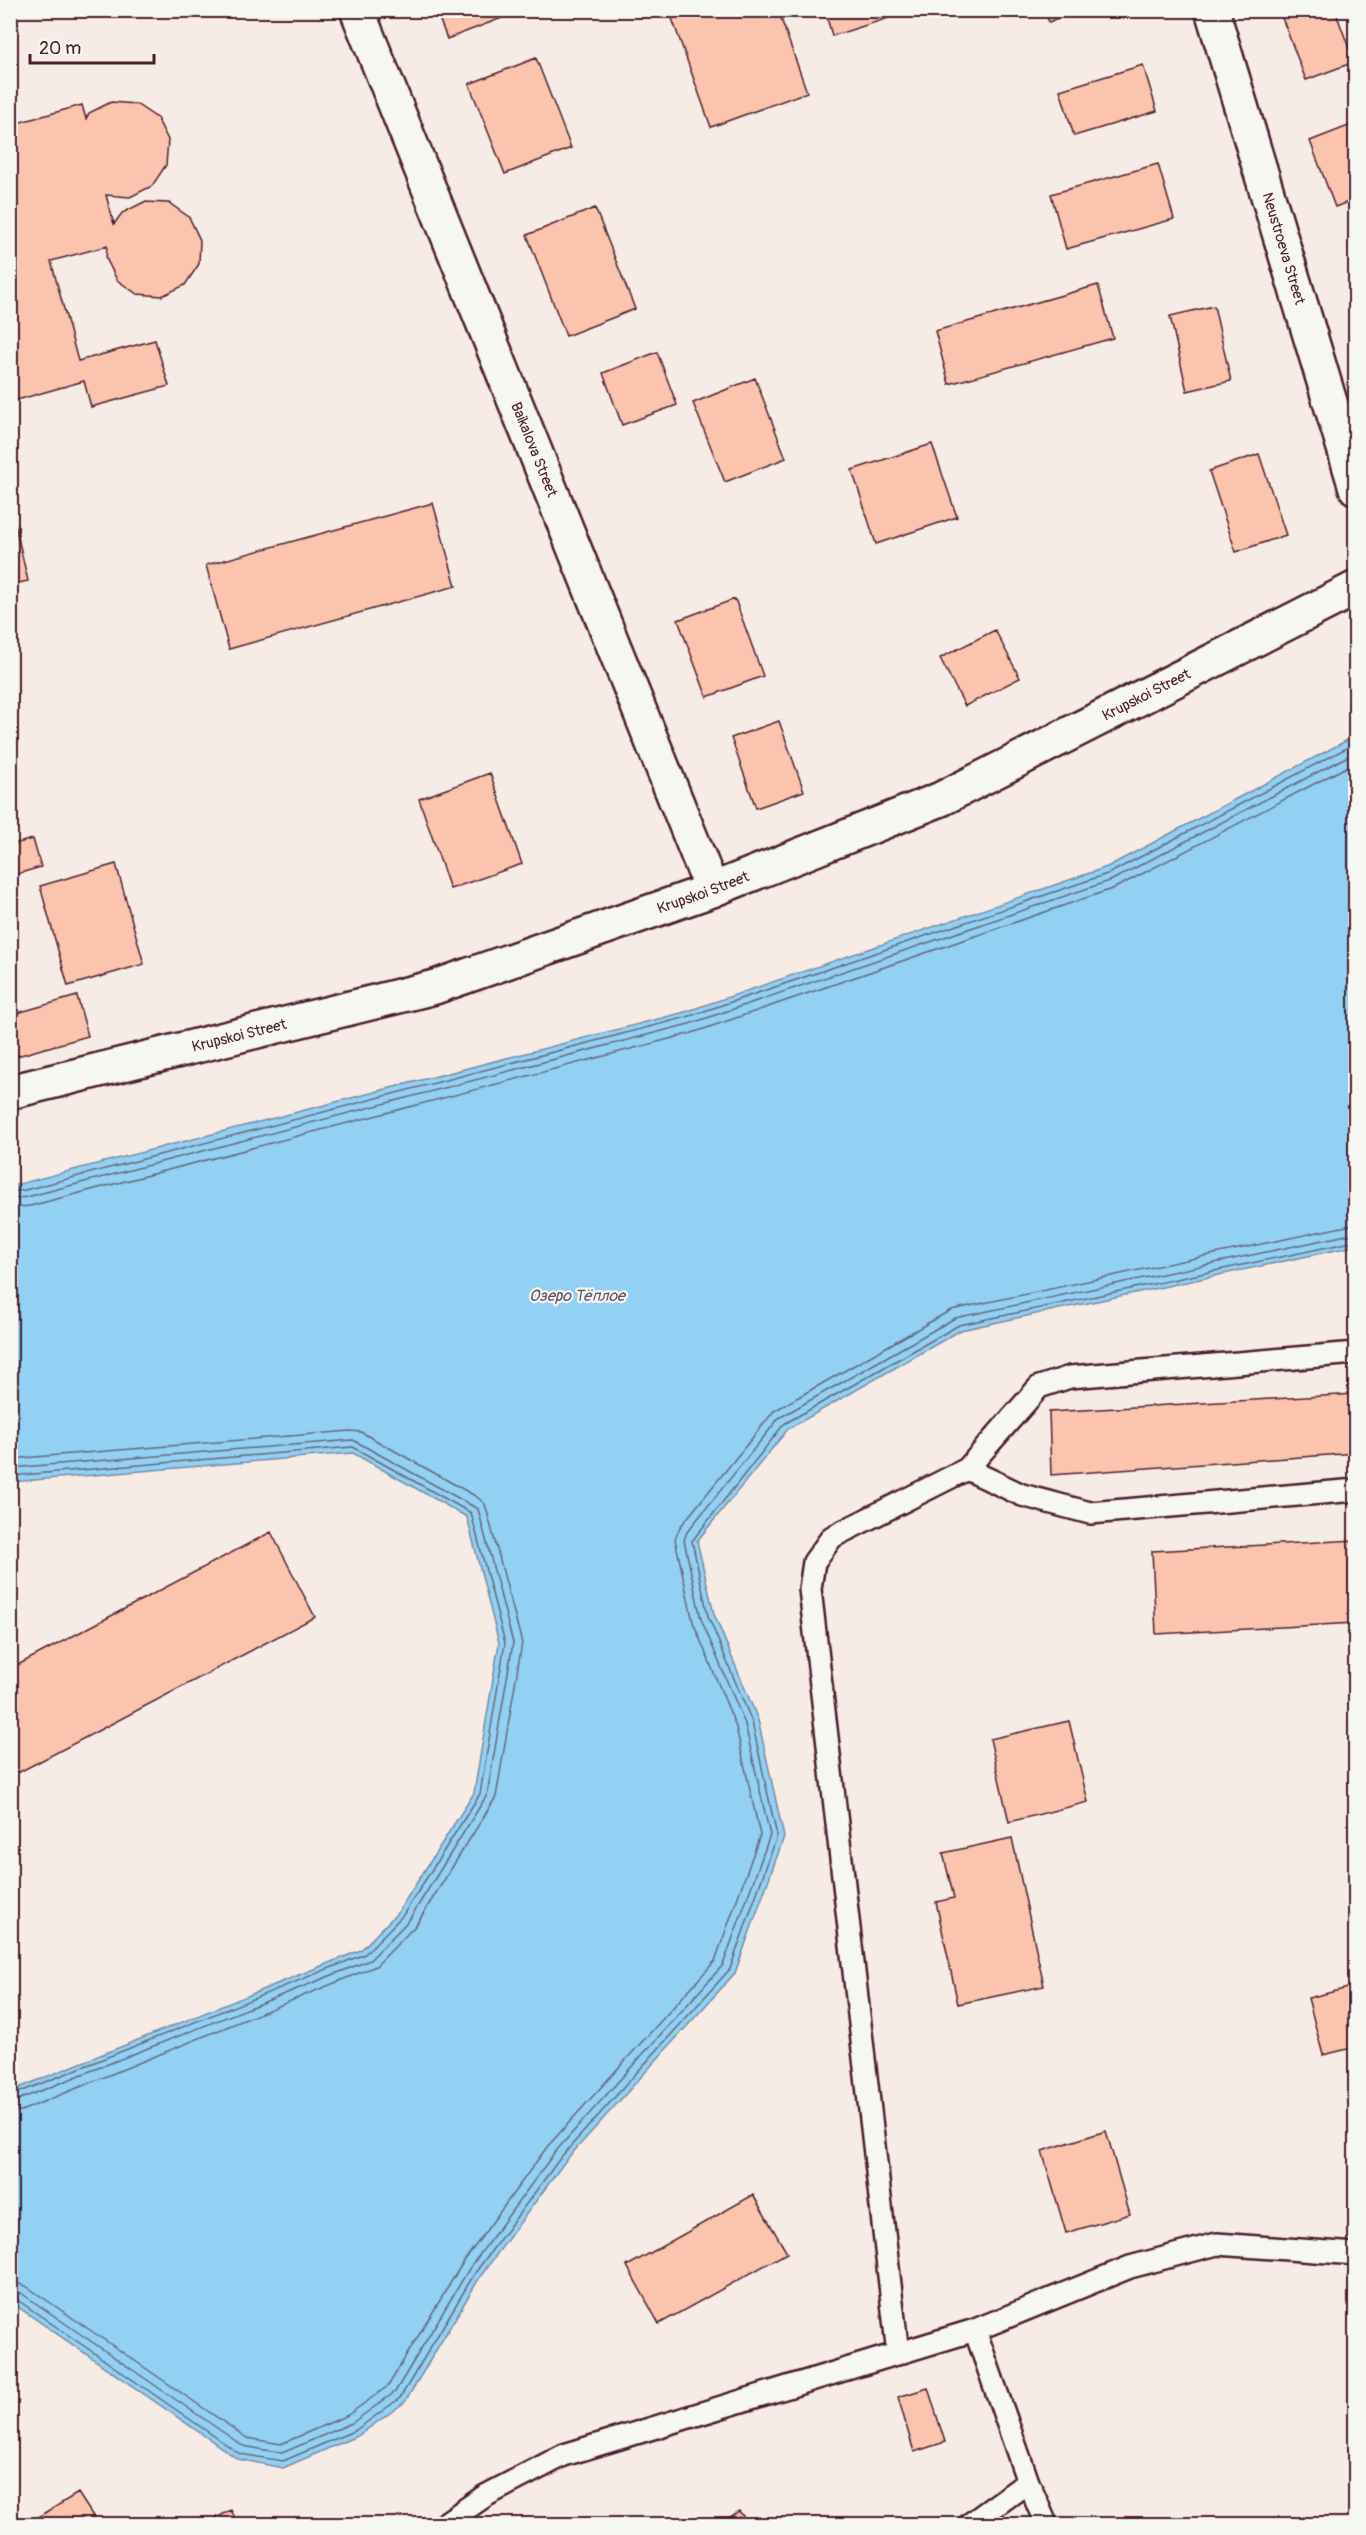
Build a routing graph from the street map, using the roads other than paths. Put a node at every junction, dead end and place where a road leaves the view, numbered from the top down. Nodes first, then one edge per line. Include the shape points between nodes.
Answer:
1 (357, 10) edge
2 (1212, 10) edge
3 (1356, 488) edge
4 (1356, 588) edge
5 (712, 890) junction
6 (10, 1092) edge
7 (1356, 1353) edge
8 (966, 1469) junction
9 (1356, 1490) edge
10 (1356, 2254) edge
11 (975, 2330) junction
12 (898, 2354) junction
13 (1028, 2482) junction
14 (444, 2524) edge
15 (970, 2524) edge
16 (1046, 2524) edge

1 - 5 street, Baikalova Street
2 - 3 street, Neustroeva Street
4 - 5 street, Krupskoi Street via 941,800
5 - 6 street, Krupskoi Street via 435,987
7 - 8 lane via 1070,1377 1040,1387
8 - 9 lane via 1022,1495 1090,1513
8 - 12 lane via 832,1537 814,1562 810,1589
10 - 11 lane via 1217,2244 1130,2267
11 - 12 lane
11 - 13 lane
12 - 14 lane via 564,2455 485,2496
13 - 15 lane
13 - 16 lane

